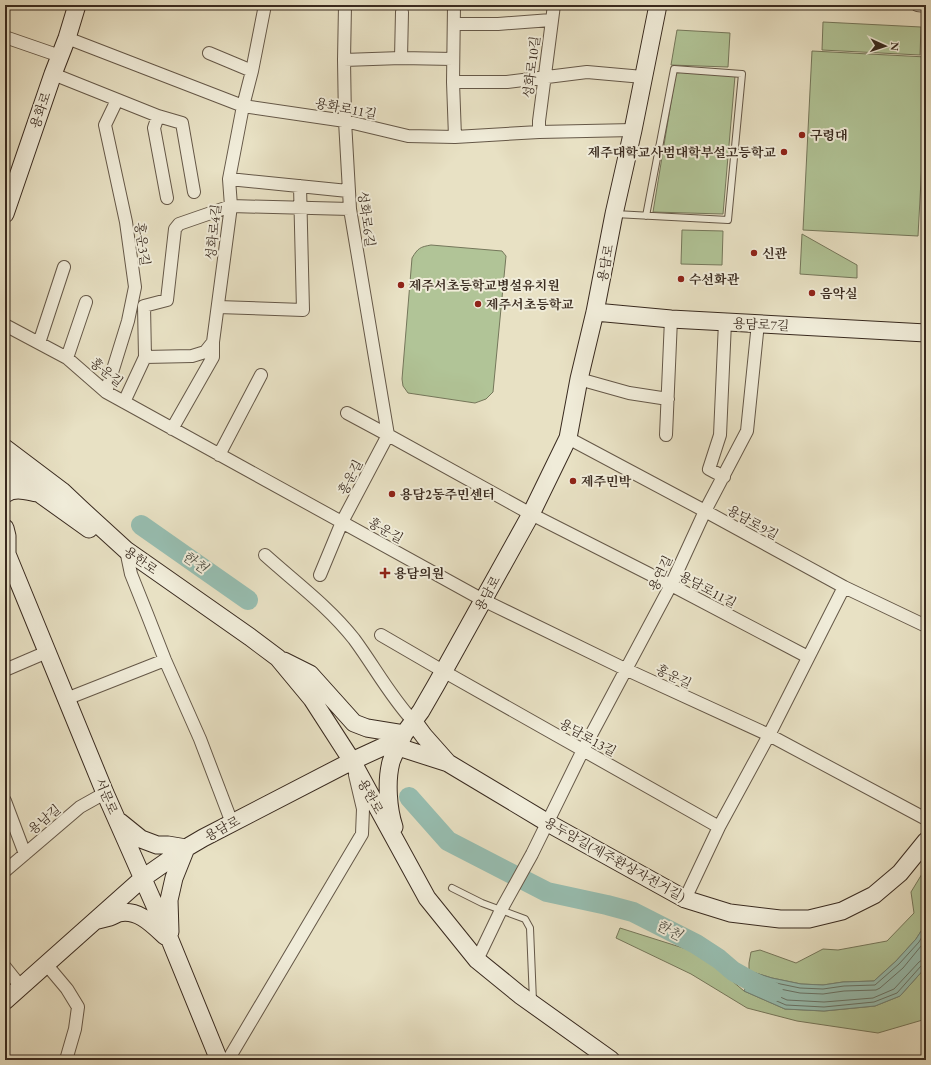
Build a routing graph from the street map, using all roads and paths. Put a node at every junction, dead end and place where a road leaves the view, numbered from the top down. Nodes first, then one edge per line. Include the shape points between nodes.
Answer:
1 (77, 5) edge
2 (265, 5) edge
3 (345, 5) edge
4 (454, 5) edge
5 (554, 5) edge
6 (658, 5) edge
7 (917, 5) edge
8 (926, 6) edge
9 (402, 12) dead end
10 (551, 20) junction
11 (454, 24) junction
12 (5, 37) edge
13 (67, 38) junction
14 (209, 53) dead end
15 (60, 56) junction
16 (401, 58) junction
17 (453, 59) junction
18 (344, 60) junction
19 (252, 71) junction
20 (53, 74) junction
21 (644, 77) junction
22 (544, 78) junction
23 (453, 82) junction
24 (117, 100) junction
25 (243, 106) junction
26 (158, 116) junction
27 (345, 121) junction
28 (633, 130) junction
29 (539, 132) junction
30 (455, 137) junction
31 (229, 179) junction
32 (300, 186) junction
33 (348, 190) junction
34 (194, 192) dead end
35 (167, 198) dead end
36 (231, 206) junction
37 (301, 208) junction
38 (350, 209) junction
39 (5, 214) edge
40 (614, 214) junction
41 (646, 216) junction
42 (64, 267) dead end
43 (86, 302) dead end
44 (218, 307) junction
45 (596, 312) junction
46 (671, 319) junction
47 (725, 322) junction
48 (758, 323) junction
49 (5, 325) edge
50 (926, 333) edge
51 (213, 342) junction
52 (39, 343) junction
53 (145, 357) junction
54 (67, 358) junction
55 (261, 375) dead end
56 (578, 379) junction
57 (106, 392) junction
58 (668, 399) junction
59 (124, 402) junction
60 (347, 413) dead end
61 (172, 429) junction
62 (388, 434) junction
63 (666, 435) dead end
64 (568, 438) junction
65 (5, 448) edge
66 (219, 455) junction
67 (5, 469) edge
68 (724, 477) junction
69 (37, 491) junction
70 (5, 494) edge
71 (80, 508) junction
72 (705, 512) junction
73 (530, 514) junction
74 (342, 522) junction
75 (5, 528) edge
76 (123, 548) junction
77 (6, 553) edge
78 (265, 555) dead end
79 (320, 575) dead end
80 (670, 585) junction
81 (844, 587) junction
82 (483, 600) junction
83 (926, 626) edge
84 (380, 635) dead end
85 (47, 652) junction
86 (808, 657) junction
87 (278, 658) junction
88 (165, 660) junction
89 (625, 669) junction
90 (5, 670) edge
91 (443, 671) junction
92 (66, 699) junction
93 (769, 735) junction
94 (401, 736) junction
95 (583, 750) junction
96 (352, 760) junction
97 (448, 763) junction
98 (105, 793) junction
99 (5, 801) edge
100 (116, 819) junction
101 (926, 819) edge
102 (232, 823) junction
103 (548, 823) junction
104 (719, 827) junction
105 (926, 841) edge
106 (186, 848) junction
107 (25, 854) junction
108 (404, 857) junction
109 (5, 871) edge
110 (143, 878) junction
111 (452, 888) dead end
112 (685, 899) junction
113 (501, 910) junction
114 (94, 921) junction
115 (170, 940) junction
116 (477, 960) junction
117 (46, 964) junction
118 (5, 967) edge
119 (20, 987) junction
120 (5, 1001) edge
121 (533, 1004) junction
122 (66, 1060) edge
123 (219, 1060) edge
124 (228, 1060) edge
125 (610, 1060) edge

1 - 13 main road, 용화로
2 - 19 street, 성화로4길
3 - 18 street, 성화로6길
4 - 11 street
5 - 10 street, 성화로10길
6 - 21 main road, 용담로
7 - 8 street
9 - 16 street
10 - 11 street
10 - 22 street, 성화로10길
11 - 17 street
12 - 15 street
13 - 15 main road, 용화로
13 - 25 street, 용화로11길
14 - 19 street
15 - 20 main road, 용화로
16 - 17 street
16 - 18 street
17 - 23 street
18 - 27 street, 성화로6길
19 - 25 street, 성화로4길
20 - 24 street
20 - 39 main road, 용화로
21 - 22 street via 587,72
21 - 28 main road, 용담로
22 - 23 street via 507,82
22 - 29 street, 성화로10길
23 - 30 street
24 - 26 street
24 - 57 street, 홍운3길 via 105,125 126,222 135,287 128,321
25 - 27 street, 용화로11길
25 - 31 street, 성화로4길
26 - 34 street via 182,123
26 - 35 street via 154,128
27 - 30 street, 용화로11길 via 408,136
27 - 33 street, 성화로6길
28 - 29 street, 용화로11길
28 - 40 main road, 용담로
29 - 30 street, 용화로11길
31 - 32 street
31 - 36 street, 성화로4길
32 - 33 street
32 - 37 street
33 - 38 street, 성화로6길
36 - 37 street
36 - 44 street, 성화로4길
36 - 53 street via 179,224 176,229 167,300 144,306
37 - 38 street
37 - 44 street via 303,310
38 - 62 street, 성화로6길
40 - 41 lane
40 - 45 main road, 용담로
41 - 41 lane via 728,220 742,74 674,69
42 - 52 street
43 - 54 street
44 - 51 street, 성화로4길
45 - 46 main road, 용담로7길
45 - 56 main road, 용담로
46 - 47 main road, 용담로7길
46 - 58 street
47 - 48 main road, 용담로7길
47 - 68 street via 720,435 709,469
48 - 50 main road, 용담로7길
48 - 68 street, 용연길 via 747,431
49 - 52 street, 홍운길
51 - 53 street via 205,352 192,356
51 - 61 street, 성화로4길 via 213,357
52 - 54 street, 홍운길
53 - 59 street
54 - 57 street, 홍운길
55 - 66 street
56 - 58 street via 630,393
56 - 64 main road, 용담로
57 - 59 street, 홍운길
58 - 63 street
59 - 61 street, 홍운길
60 - 62 street
61 - 66 street, 홍운길
62 - 73 street
62 - 74 street, 흥운길
64 - 72 street, 용담로9길
64 - 73 main road, 용담로
65 - 71 main road, 용한로 via 62,491
66 - 74 street, 홍운길
67 - 69 main road, 용한로
68 - 72 street, 용연길
69 - 70 main road via 17,489
69 - 71 main road via 32,486 33,482
69 - 76 main road, 용한로 via 88,528
71 - 76 main road, 용한로
72 - 80 street, 용연길
72 - 81 street, 용담로9길
73 - 80 street, 용담로11길
73 - 82 main road, 용담로
74 - 79 street, 흥운길
74 - 82 street, 홍운길
75 - 77 main road, 서문로
76 - 87 main road, 용한로
76 - 88 street
77 - 85 main road, 서문로
78 - 94 street via 334,616 354,640 401,708
80 - 86 street, 용담로11길
80 - 89 street, 용연길
81 - 83 street, 용담로9길
81 - 86 street
82 - 89 street, 홍운길
82 - 91 main road, 용담로
84 - 91 street
85 - 90 street
85 - 92 main road, 서문로
86 - 93 street
87 - 94 main road, 용두암길(제주환상자전거길) via 310,674 354,723
87 - 96 main road, 용한로 via 312,699
88 - 92 street
88 - 102 street via 200,739
89 - 93 street, 홍운길
89 - 95 street, 용연길
91 - 94 main road, 용담로 via 428,700
91 - 95 street, 용담로13길
92 - 98 main road, 서문로
93 - 101 street, 홍운길
93 - 104 street
94 - 96 main road, 용담로
94 - 97 main road, 용두암길(제주환상자전거길)
94 - 97 main road via 424,736
94 - 108 main road via 391,762 389,800 392,820
95 - 103 street, 용연길
95 - 104 street, 용담로13길
96 - 102 main road, 용담로
96 - 108 main road, 용한로
96 - 124 street via 362,809 362,834
97 - 103 main road, 용두암길(제주환상자전거길)
98 - 100 main road, 서문로
98 - 107 street, 용남길 via 80,807
99 - 107 street
100 - 106 main road via 141,839 157,845
100 - 110 main road, 서문로
102 - 106 main road, 용담로
103 - 112 main road, 용두암길(제주환상자전거길)
103 - 113 street, 용연길
104 - 112 street
105 - 112 main road, 용두암길(제주환상자전거길) via 900,873 874,895 842,911 809,919 780,919 730,913
106 - 110 main road, 용담로
106 - 115 main road via 174,878 170,900
107 - 109 street, 용남길
108 - 116 main road, 용한로 via 427,898
110 - 114 main road, 용담로
110 - 115 main road, 서문로
111 - 113 lane
113 - 116 street, 용연길
113 - 121 lane via 525,919 530,928
114 - 115 main road via 119,913 138,915 147,919
114 - 117 main road, 용담로
115 - 123 main road, 서문로
116 - 121 main road, 용한로
117 - 119 main road, 용담로
117 - 122 street via 78,1007
118 - 119 street
119 - 120 main road, 용담로
121 - 125 main road, 용한로

